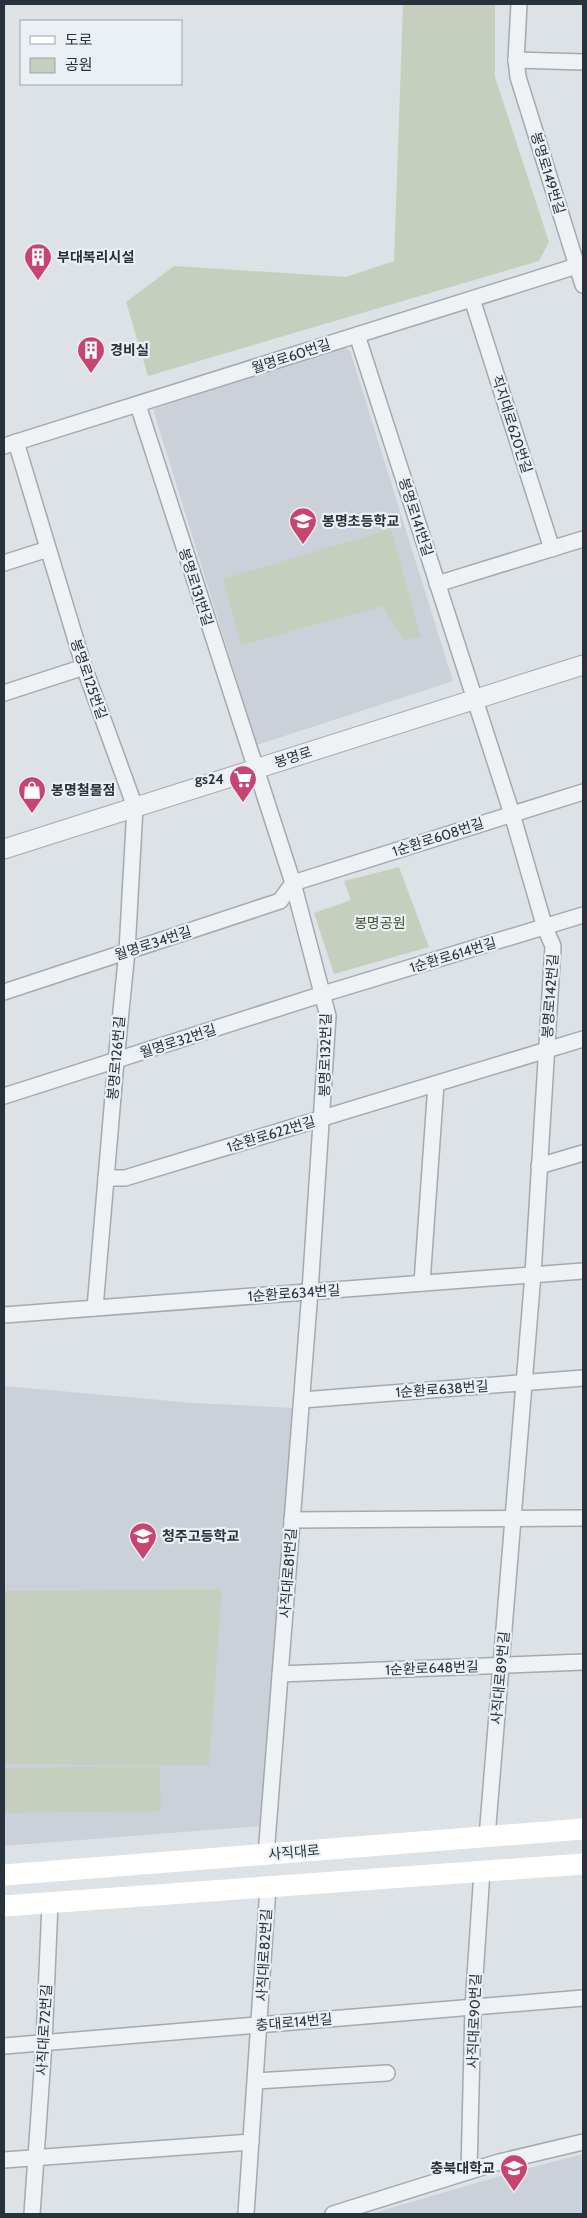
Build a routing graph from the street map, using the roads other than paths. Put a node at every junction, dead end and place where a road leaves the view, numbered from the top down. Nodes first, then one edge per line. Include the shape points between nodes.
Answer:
1 (519, 4) edge
2 (516, 60) junction
3 (583, 62) edge
4 (580, 265) edge
5 (583, 286) edge
6 (472, 299) junction
7 (357, 335) junction
8 (138, 405) junction
9 (10, 444) edge
10 (583, 539) edge
11 (48, 548) junction
12 (552, 549) junction
13 (4, 563) edge
14 (438, 584) junction
15 (583, 665) edge
16 (84, 667) junction
17 (4, 693) edge
18 (474, 700) junction
19 (256, 769) junction
20 (583, 792) edge
21 (135, 807) junction
22 (512, 814) junction
23 (4, 849) edge
24 (293, 883) junction
25 (583, 915) edge
26 (545, 928) junction
27 (127, 951) junction
28 (4, 992) edge
29 (323, 994) junction
30 (583, 1039) edge
31 (546, 1050) junction
32 (116, 1061) junction
33 (436, 1084) junction
34 (4, 1096) edge
35 (323, 1118) junction
36 (583, 1154) edge
37 (539, 1166) junction
38 (106, 1178) junction
39 (583, 1270) edge
40 (533, 1274) junction
41 (422, 1283) junction
42 (310, 1291) junction
43 (95, 1308) junction
44 (4, 1314) edge
45 (583, 1378) edge
46 (524, 1383) junction
47 (302, 1400) junction
48 (583, 1518) edge
49 (513, 1519) junction
50 (292, 1520) junction
51 (583, 1662) edge
52 (501, 1666) junction
53 (280, 1674) junction
54 (583, 1829) edge
55 (487, 1837) junction
56 (266, 1854) junction
57 (583, 1864) edge
58 (482, 1871) junction
59 (4, 1875) edge
60 (268, 1887) junction
61 (50, 1903) junction
62 (4, 1906) edge
63 (583, 1998) edge
64 (473, 2007) junction
65 (260, 2025) junction
66 (44, 2043) junction
67 (4, 2046) edge
68 (386, 2073) dead end
69 (256, 2081) junction
70 (583, 2129) edge
71 (252, 2142) junction
72 (577, 2143) edge
73 (36, 2158) junction
74 (4, 2160) edge
75 (469, 2171) junction
76 (32, 2214) edge
77 (246, 2214) edge
78 (333, 2214) edge

1 - 2 street, 봉명로149번길
2 - 3 street
2 - 4 street, 봉명로149번길 via 518,77
4 - 5 street, 봉명로149번길
4 - 6 street, 월명로60번길
6 - 7 street, 월명로60번길
6 - 12 street, 직지대로620번길
7 - 8 street, 월명로60번길
7 - 14 street, 봉명로141번길
8 - 9 street, 월명로60번길
8 - 19 street, 봉명로131번길
9 - 11 street, 봉명로125번길
10 - 12 street
11 - 13 street
11 - 16 street, 봉명로125번길
12 - 14 street
14 - 18 street, 봉명로141번길
15 - 18 street, 봉명로
16 - 17 street
16 - 21 street, 봉명로125번길
18 - 19 street, 봉명로
18 - 22 street, 봉명로142번길
19 - 21 street, 봉명로
19 - 24 street, 봉명로132번길
20 - 22 street, 1순환로608번길
21 - 23 street, 봉명로
21 - 27 street, 봉명로126번길
22 - 24 street, 1순환로608번길
22 - 26 street, 봉명로142번길
24 - 27 street, 월명로34번길 via 280,901
24 - 29 street, 봉명로132번길
25 - 26 street, 1순환로614번길
26 - 29 street, 1순환로614번길
26 - 31 street, 봉명로142번길 via 553,946
27 - 28 street, 월명로34번길
27 - 32 street, 봉명로126번길
29 - 32 street, 월명로32번길
29 - 35 street, 봉명로132번길 via 328,1016
30 - 31 street, 1순환로622번길
31 - 33 street, 1순환로622번길
31 - 37 street, 봉명로142번길
32 - 34 street, 월명로32번길
32 - 38 street, 봉명로126번길
33 - 35 street, 1순환로622번길
33 - 41 street
35 - 38 street, 1순환로622번길 via 125,1178
35 - 42 street, 봉명로132번길
36 - 37 street
37 - 40 street, 봉명로142번길
38 - 43 street, 봉명로126번길
39 - 40 street, 1순환로634번길
40 - 41 street, 1순환로634번길
40 - 46 street, 사직대로89번길
41 - 42 street, 1순환로634번길
42 - 43 street, 1순환로634번길
42 - 47 street, 사직대로81번길
43 - 44 street, 1순환로634번길
45 - 46 street, 1순환로638번길
46 - 47 street, 1순환로638번길
46 - 49 street, 사직대로89번길
47 - 50 street, 사직대로81번길
48 - 49 street
49 - 50 street
49 - 52 street, 사직대로89번길
50 - 53 street, 사직대로81번길
51 - 52 street, 1순환로648번길
52 - 53 street, 1순환로648번길
52 - 55 street, 사직대로89번길
53 - 56 street, 사직대로81번길
54 - 55 main road, 사직대로
55 - 56 main road, 사직대로
56 - 59 main road, 사직대로
57 - 58 main road
58 - 60 main road
58 - 64 street, 사직대로90번길
60 - 61 main road
60 - 65 street, 사직대로82번길
61 - 62 main road
61 - 66 street, 사직대로72번길
63 - 64 street, 충대로14번길
64 - 65 street, 충대로14번길
64 - 75 street, 사직대로90번길
65 - 66 street, 충대로14번길
65 - 69 street, 사직대로82번길
66 - 67 street, 충대로14번길
66 - 73 street, 사직대로72번길
68 - 69 street
69 - 71 street, 사직대로82번길
70 - 72 street
71 - 73 street
71 - 77 street, 사직대로82번길
72 - 75 street
73 - 74 street
73 - 76 street, 사직대로72번길
75 - 78 street

